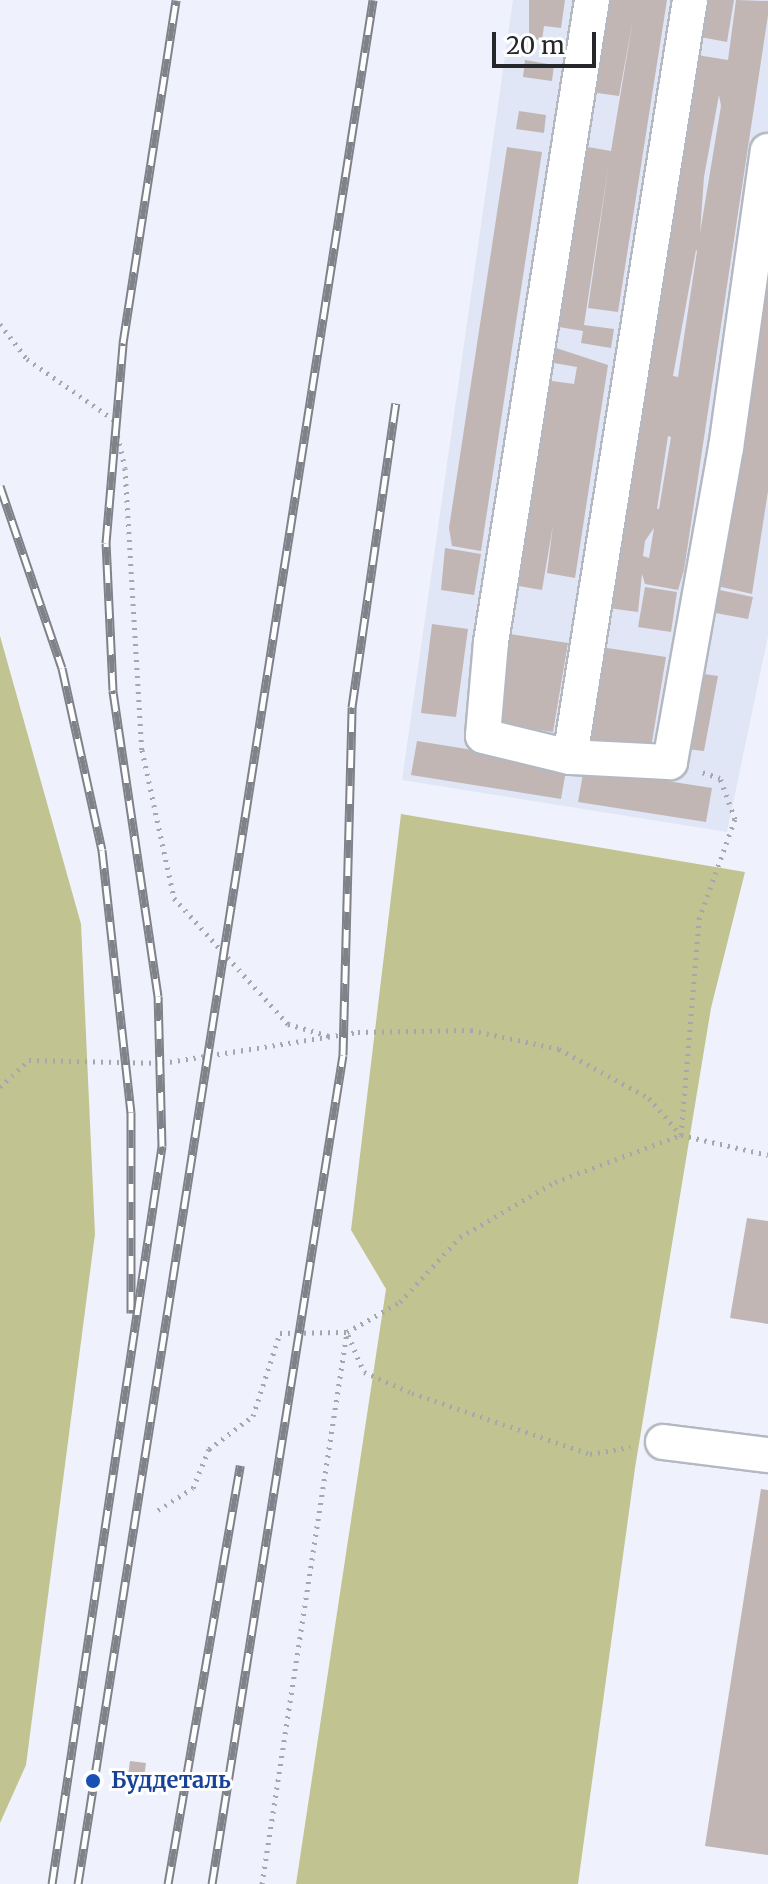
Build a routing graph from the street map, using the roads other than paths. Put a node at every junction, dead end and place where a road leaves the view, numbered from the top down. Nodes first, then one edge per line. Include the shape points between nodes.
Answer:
1 (592, 0) edge
2 (690, 0) edge
3 (768, 151) edge
4 (570, 757) junction
5 (663, 1442) road end
6 (768, 1455) edge

1 - 4 lane via 491,642 483,736
2 - 4 lane
3 - 4 lane via 726,448 670,762
5 - 6 lane

